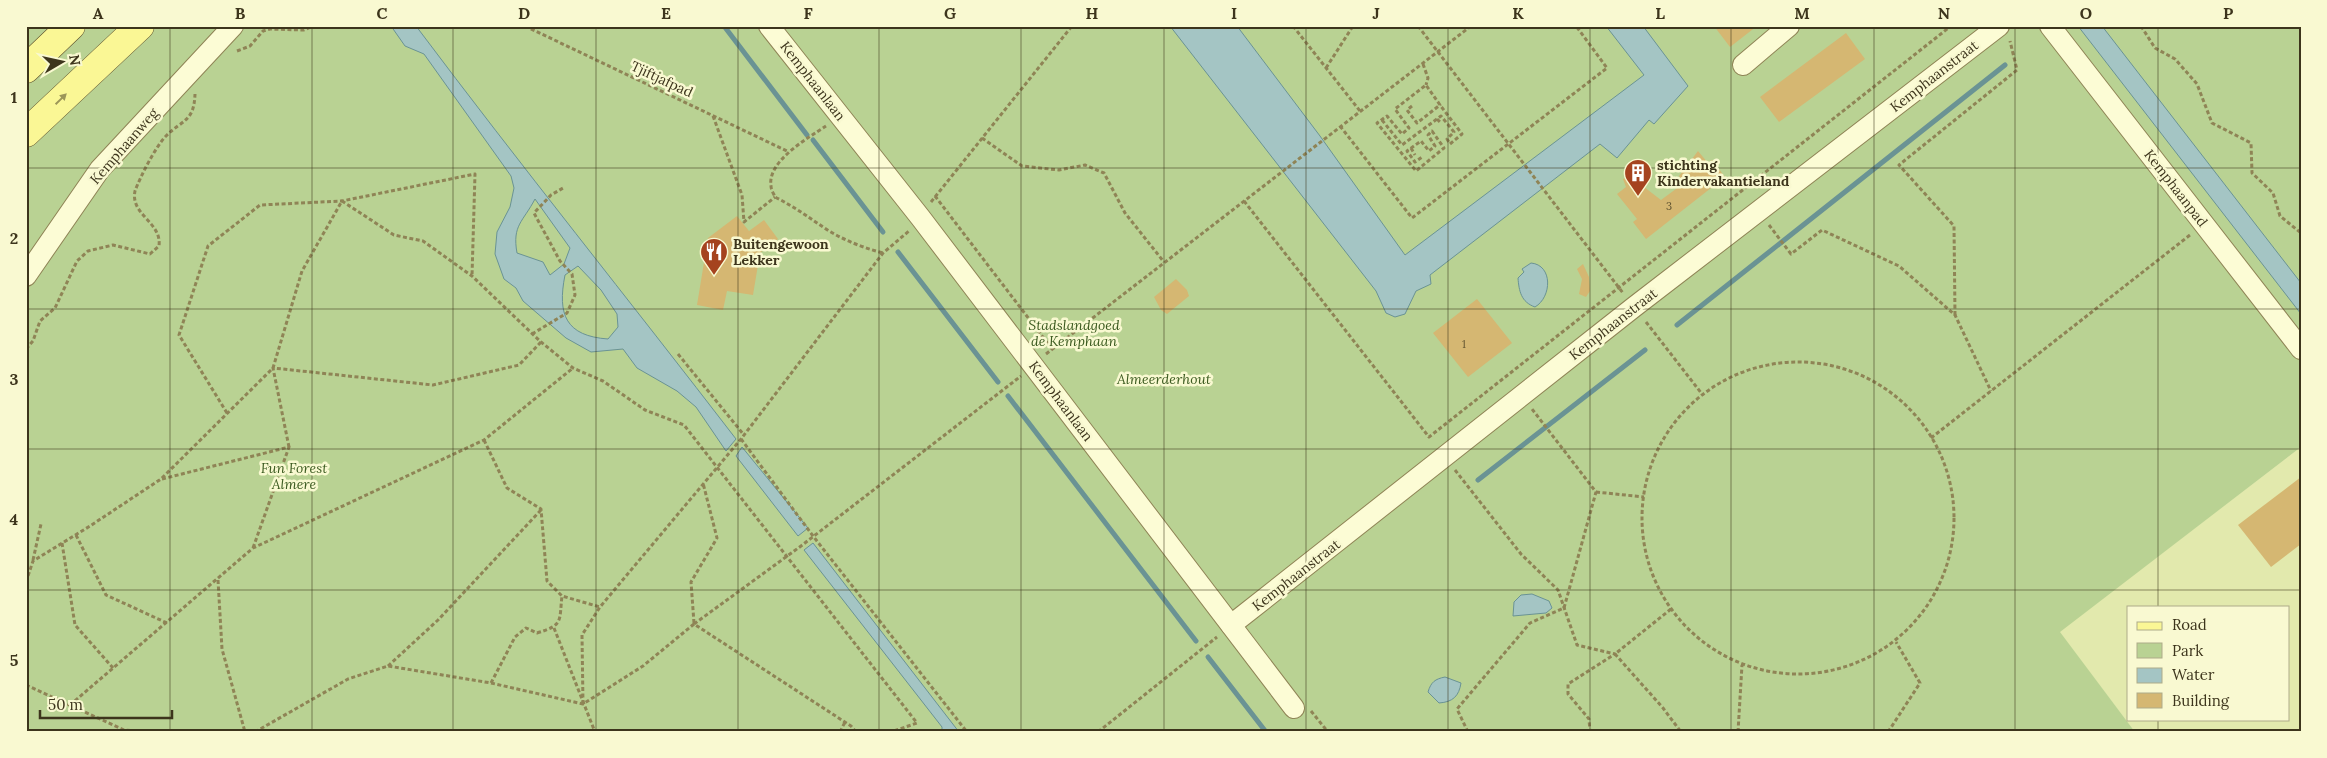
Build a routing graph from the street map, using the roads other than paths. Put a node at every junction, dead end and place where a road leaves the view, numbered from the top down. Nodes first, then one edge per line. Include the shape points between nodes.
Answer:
1 (71, 26) edge
2 (140, 26) edge
3 (233, 26) edge
4 (769, 26) edge
5 (1789, 26) edge
6 (2050, 26) edge
7 (2004, 31) edge
8 (1743, 65) dead end
9 (26, 69) edge
10 (26, 133) edge
11 (26, 276) edge
12 (2301, 349) edge
13 (1231, 626) junction
14 (1294, 708) dead end

1 - 9 main road
10 -> 2 main road
3 - 11 street, Kemphaanweg via 100,169
4 - 13 street, Kemphaanlaan via 1034,365
5 - 8 street
6 - 12 street, Kemphaanpad
7 - 13 street, Kemphaanstraat via 1634,307
13 - 14 street, Kemphaanlaan

